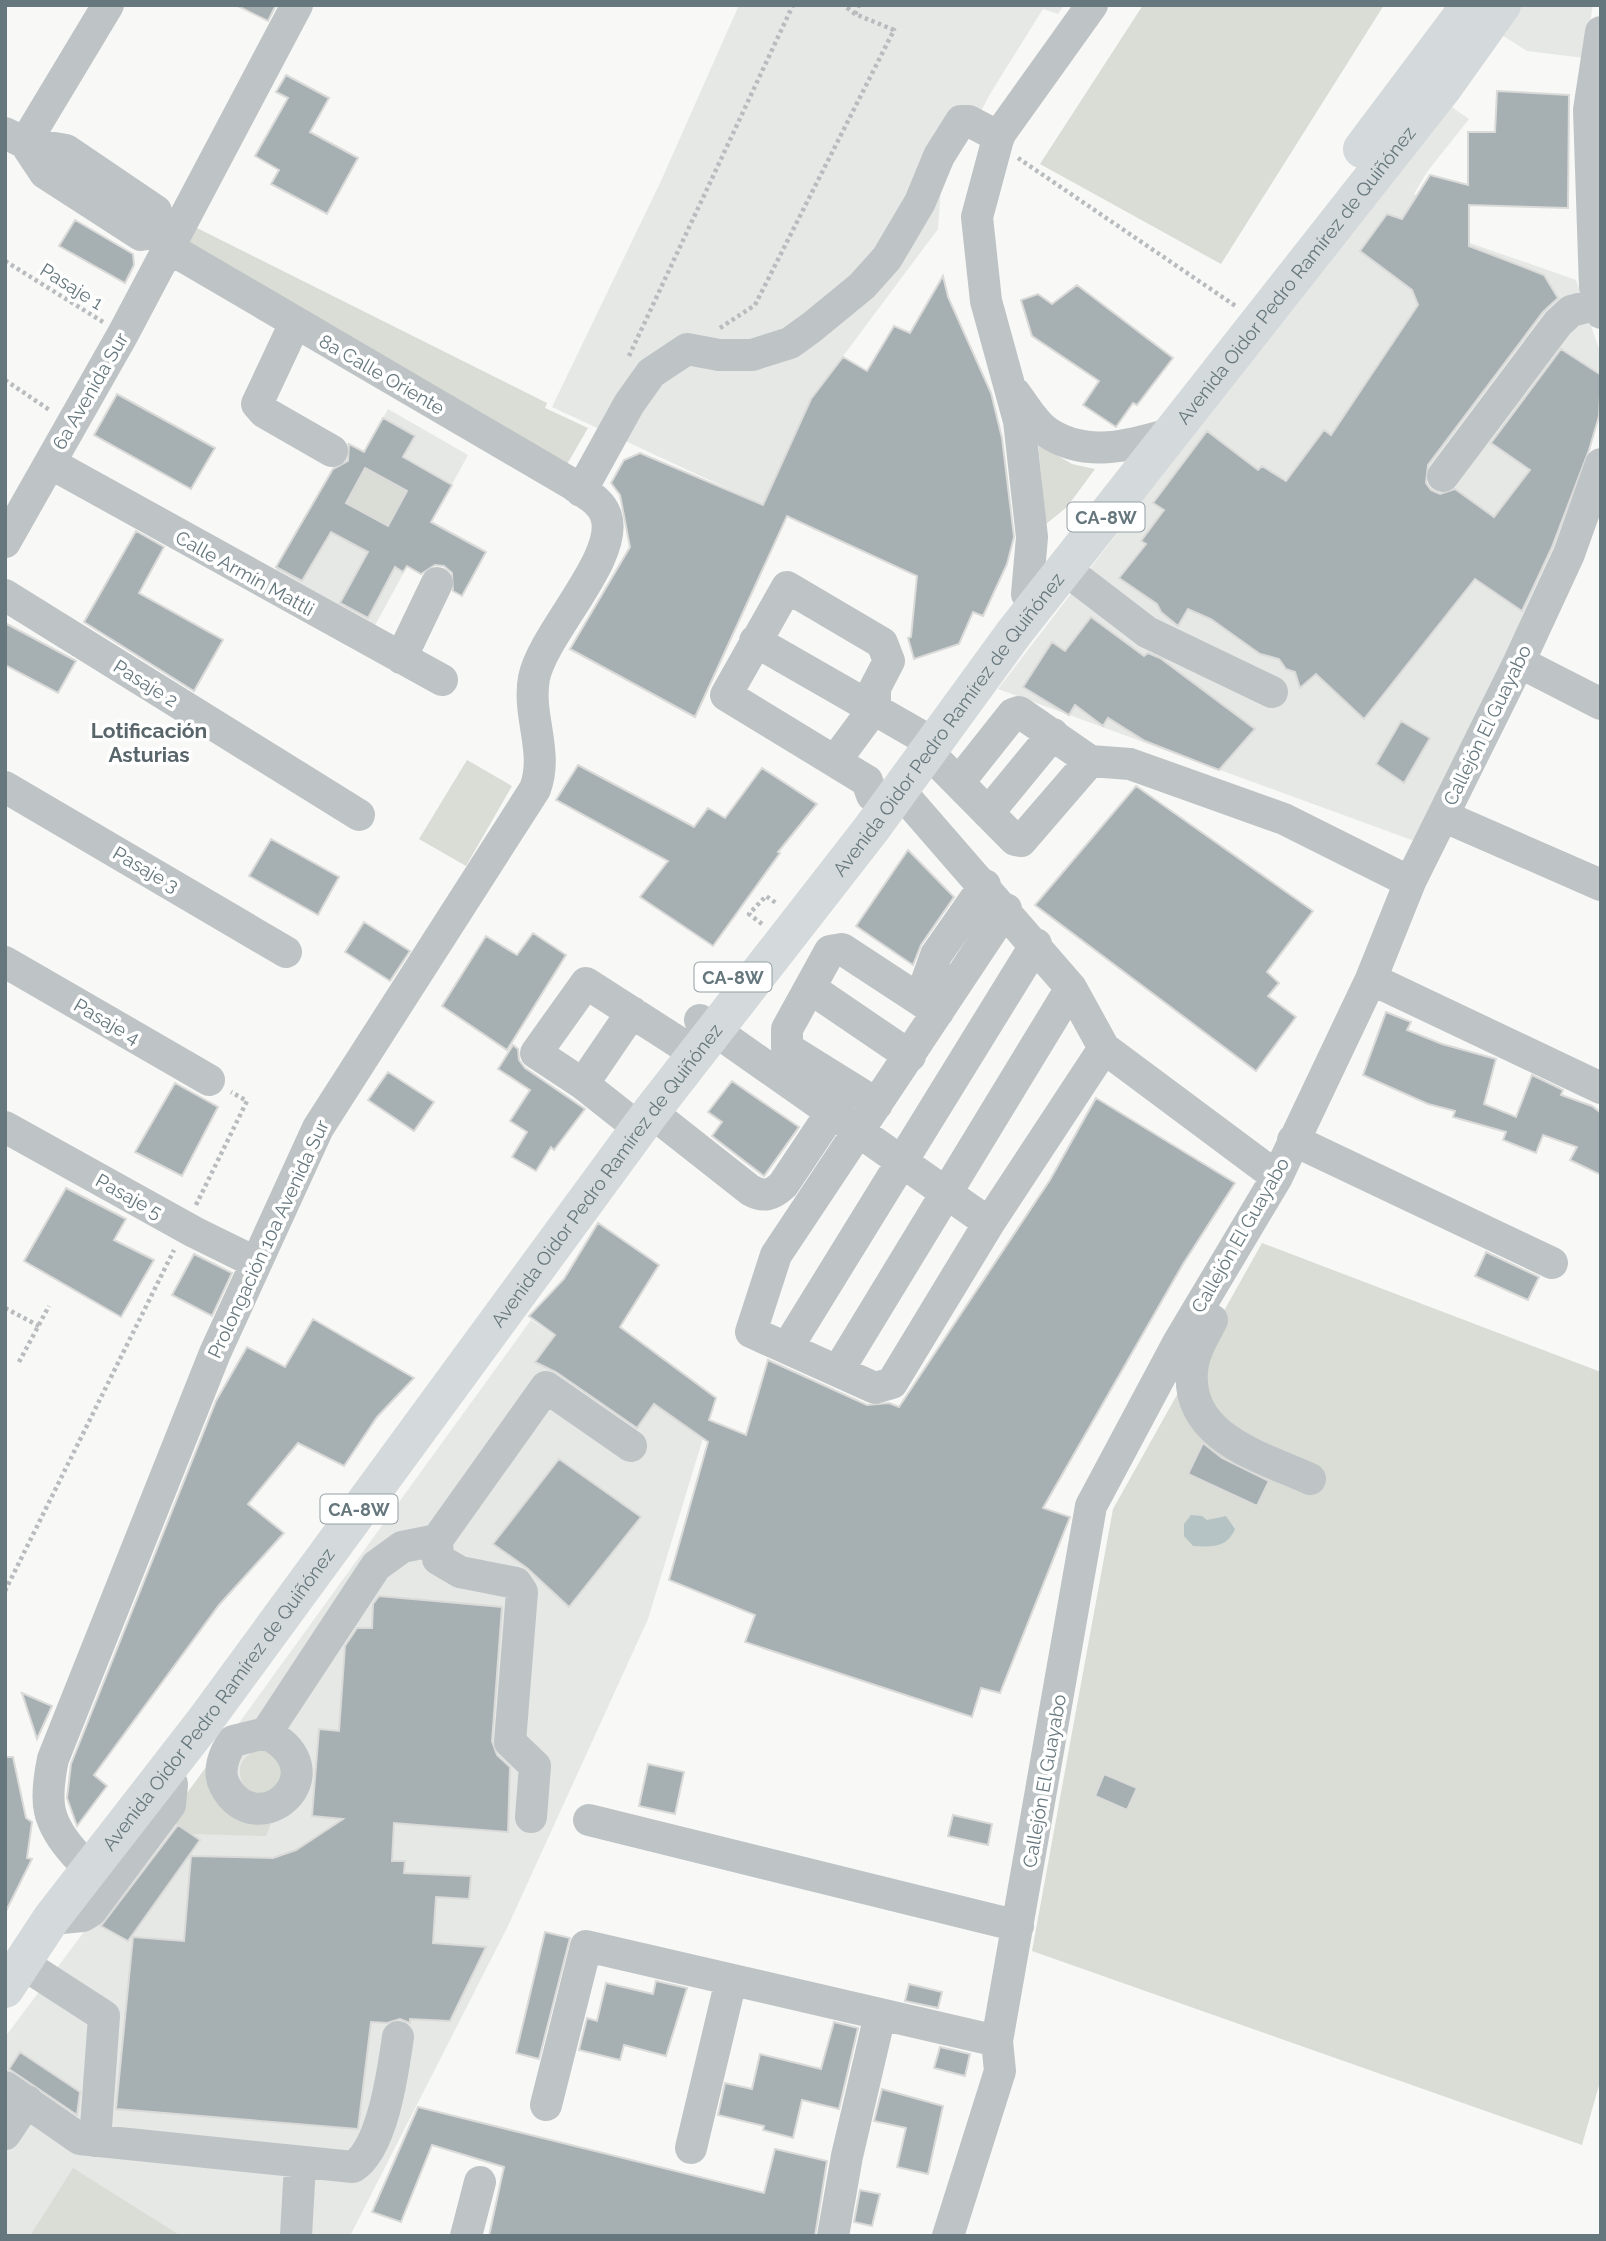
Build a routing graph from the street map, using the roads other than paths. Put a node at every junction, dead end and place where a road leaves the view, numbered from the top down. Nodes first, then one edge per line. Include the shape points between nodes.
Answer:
1 (297, 5) edge
2 (1092, 5) edge
3 (1470, 5) edge
4 (1502, 5) edge
5 (106, 6) edge
6 (1601, 32) edge
7 (15, 138) edge
8 (998, 141) junction
9 (165, 238) junction
10 (1600, 308) edge
11 (295, 323) junction
12 (1010, 387) junction
13 (1156, 438) junction
14 (332, 451) dead end
15 (50, 463) junction
16 (1443, 476) dead end
17 (1599, 477) edge
18 (589, 496) junction
19 (5, 542) edge
20 (1066, 570) junction
21 (437, 583) dead end
22 (1027, 594) junction
23 (5, 595) edge
24 (755, 641) junction
25 (401, 658) junction
26 (1519, 662) junction
27 (442, 680) dead end
28 (1272, 692) dead end
29 (1601, 704) edge
30 (874, 707) junction
31 (1053, 734) junction
32 (927, 743) junction
33 (835, 761) junction
34 (1090, 761) junction
35 (958, 782) junction
36 (5, 787) edge
37 (886, 793) junction
38 (988, 813) junction
39 (359, 816) dead end
40 (1443, 816) junction
41 (1410, 882) junction
42 (985, 885) junction
43 (1601, 885) edge
44 (1006, 909) junction
45 (1036, 944) junction
46 (286, 952) dead end
47 (5, 962) edge
48 (1371, 979) junction
49 (810, 988) junction
50 (1071, 988) junction
51 (929, 1006) junction
52 (632, 1012) junction
53 (698, 1032) junction
54 (1104, 1048) junction
55 (910, 1056) junction
56 (209, 1080) road end
57 (583, 1084) junction
58 (1601, 1088) edge
59 (877, 1104) junction
60 (831, 1113) junction
61 (638, 1115) junction
62 (5, 1127) edge
63 (857, 1131) junction
64 (1293, 1140) junction
65 (902, 1163) junction
66 (1277, 1177) junction
67 (945, 1192) junction
68 (989, 1223) junction
69 (1242, 1237) junction
70 (255, 1262) junction
71 (1552, 1263) dead end
72 (787, 1348) junction
73 (838, 1371) junction
74 (631, 1446) dead end
75 (1310, 1479) dead end
76 (436, 1540) junction
77 (218, 1732) junction
78 (266, 1733) junction
79 (531, 1817) dead end
80 (589, 1819) dead end
81 (76, 1855) junction
82 (1018, 1926) junction
83 (11, 1969) edge
84 (731, 1980) junction
85 (880, 2015) junction
86 (398, 2037) dead end
87 (997, 2040) junction
88 (16, 2094) edge
89 (546, 2105) dead end
90 (5, 2134) edge
91 (95, 2141) junction
92 (691, 2148) dead end
93 (300, 2164) junction
94 (480, 2182) dead end
95 (296, 2236) edge
96 (466, 2236) edge
97 (833, 2236) edge
98 (948, 2236) edge

1 - 9 street, 6a Avenida Sur
2 - 8 street
3 - 13 main road, Avenida Oidor Pedro Ramírez de Quiñónez / CA-8W via 1241,310
4 - 13 main road, Avenida Oidor Pedro Ramírez de Quiñónez / CA-8W via 1443,88
5 - 7 street
6 - 10 street via 1589,110
7 - 9 street via 66,150 117,184 156,211
8 - 12 street via 976,217 986,301
8 - 18 street via 969,121 961,121 887,258 862,286 790,343 752,355 687,349 650,373 629,404
9 - 11 street, 8a Calle Oriente
9 - 15 street, 6a Avenida Sur via 123,334
10 - 16 street via 1571,310 1558,323
11 - 14 street via 257,404
11 - 18 street, 8a Calle Oriente
12 - 13 street via 1045,431 1071,443 1090,449
12 - 22 street via 1019,421 1032,537
13 - 20 main road, Avenida Oidor Pedro Ramírez de Quiñónez / CA-8W
13 - 22 main road, Avenida Oidor Pedro Ramírez de Quiñónez / CA-8W
15 - 19 street, 6a Avenida Sur
15 - 25 street, Calle Armín Mattli
17 - 26 street, Callejón El Guayabo
18 - 70 street, Prolongación 10a Avenida Sur via 606,515 606,548 534,677 541,772 535,789 318,1128
20 - 28 street via 1147,632
20 - 32 main road, Avenida Oidor Pedro Ramírez de Quiñónez / CA-8W
21 - 25 street
22 - 32 main road, Avenida Oidor Pedro Ramírez de Quiñónez / CA-8W
23 - 39 street, Pasaje 2
24 - 30 street
24 - 30 street via 787,587 882,643 889,661 875,688
24 - 33 street via 726,695
25 - 27 street, Calle Armín Mattli
26 - 29 street
26 - 40 street, Callejón El Guayabo
30 - 32 street
30 - 33 street
31 - 34 street
31 - 35 street via 1024,713 1013,714
31 - 38 street
32 - 35 street
32 - 37 main road, Avenida Oidor Pedro Ramírez de Quiñónez / CA-8W
33 - 37 street
34 - 38 street via 1025,839 1015,840
34 - 41 street via 1130,764 1284,819
35 - 38 street
36 - 46 street, Pasaje 3
37 - 42 street
37 - 53 main road, Avenida Oidor Pedro Ramírez de Quiñónez / CA-8W
40 - 41 street, Callejón El Guayabo
40 - 43 street
41 - 48 street, Callejón El Guayabo
42 - 44 street
42 - 51 street via 936,955
44 - 45 street
44 - 51 street
45 - 50 street
45 - 65 street
47 - 56 street, Pasaje 4
48 - 58 street
48 - 64 street, Callejón El Guayabo
49 - 51 street via 830,951 842,949
49 - 55 street
49 - 59 street via 787,1029 787,1048
50 - 54 street
50 - 67 street
51 - 55 street
52 - 53 street
52 - 57 street
52 - 57 street via 574,976 536,1053
53 - 60 street
53 - 61 main road, Avenida Oidor Pedro Ramírez de Quiñónez / CA-8W
54 - 66 street
54 - 68 street
55 - 59 street
57 - 61 street
59 - 63 street
60 - 61 street via 783,1185 763,1196
60 - 63 street
61 - 77 main road, Avenida Oidor Pedro Ramírez de Quiñónez / CA-8W
61 - 81 main road, Avenida Oidor Pedro Ramírez de Quiñónez / CA-8W
62 - 70 street, Pasaje 5
63 - 65 street
63 - 72 street via 776,1255 759,1307 751,1332
64 - 66 street, Callejón El Guayabo
64 - 71 street
65 - 67 street
65 - 72 street
66 - 69 street, Callejón El Guayabo
67 - 68 street
67 - 73 street
68 - 73 street via 892,1383 874,1388
69 - 75 street via 1196,1353 1193,1392 1200,1411 1224,1440
69 - 82 street, Callejón El Guayabo via 1178,1343 1091,1506
70 - 81 street, Prolongación 10a Avenida Sur via 53,1759 48,1782 52,1823
72 - 73 street
74 - 76 street via 546,1387
76 - 78 street via 402,1547 376,1566
76 - 79 street via 438,1559 460,1572 516,1583 522,1592 510,1742 535,1766
77 - 78 street
77 - 78 street via 222,1781 244,1807 279,1805 298,1777 294,1755
77 - 83 main road, Avenida Oidor Pedro Ramírez de Quiñónez / CA-8W via 166,1772
80 - 82 street
81 - 83 main road, Avenida Oidor Pedro Ramírez de Quiñónez / CA-8W
82 - 87 street, Callejón El Guayabo
83 - 91 street via 104,2016
84 - 85 street
84 - 89 street via 586,1946
84 - 92 street
85 - 87 street
85 - 97 street
86 - 93 street via 390,2093 367,2155 353,2167
87 - 98 street, Callejón El Guayabo via 1000,2071
88 - 90 street
88 - 91 street via 80,2139
91 - 93 street
93 - 95 street
94 - 96 street

